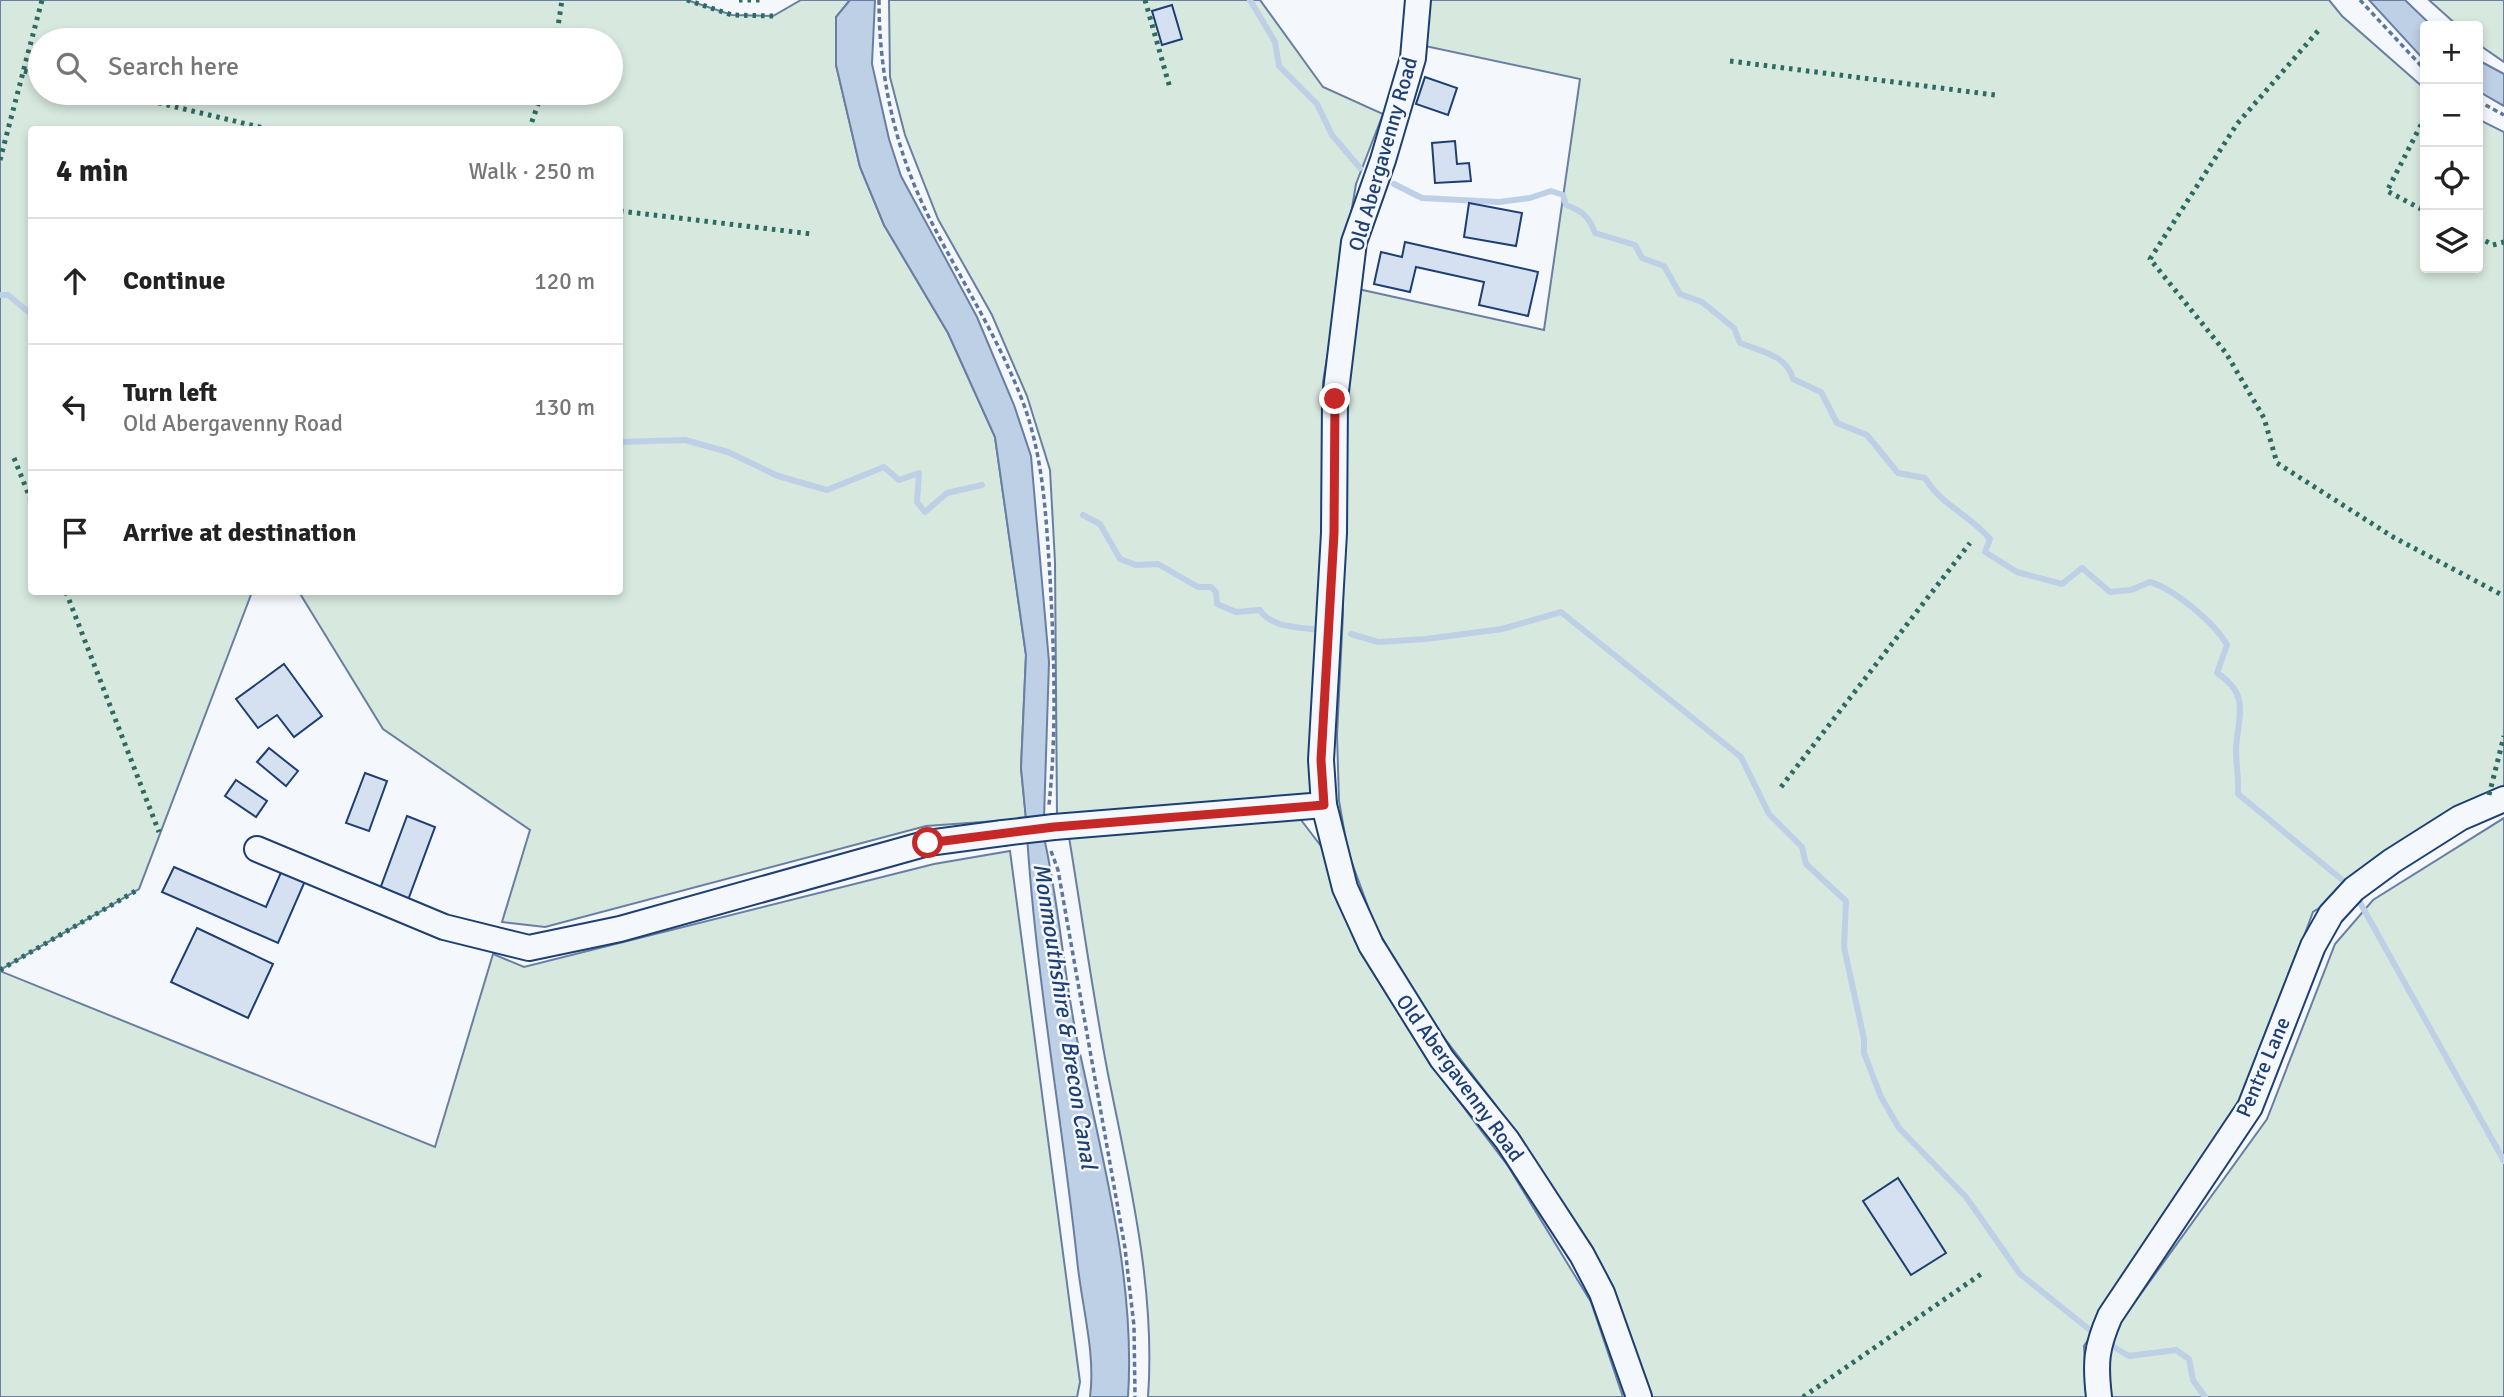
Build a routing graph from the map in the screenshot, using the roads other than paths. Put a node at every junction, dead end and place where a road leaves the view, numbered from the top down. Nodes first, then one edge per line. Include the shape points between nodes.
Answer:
1 (1418, 0) edge
2 (2504, 799) edge
3 (1324, 805) junction
4 (257, 849) dead end
5 (1639, 1397) edge
6 (2099, 1397) edge

1 - 3 street, Old Abergavenny Road via 1413,58 1354,242 1335,399 1334,533 1321,760
2 - 6 street, Pentre Lane via 2459,818 2392,861 2354,889 2331,914 2313,946 2249,1107 2110,1316 2098,1343 2095,1365
3 - 4 street, bridge via 928,843 658,919 529,948 444,927
3 - 5 street, Old Abergavenny Road via 1345,888 1371,946 1434,1048 1507,1140 1582,1255 1602,1293

